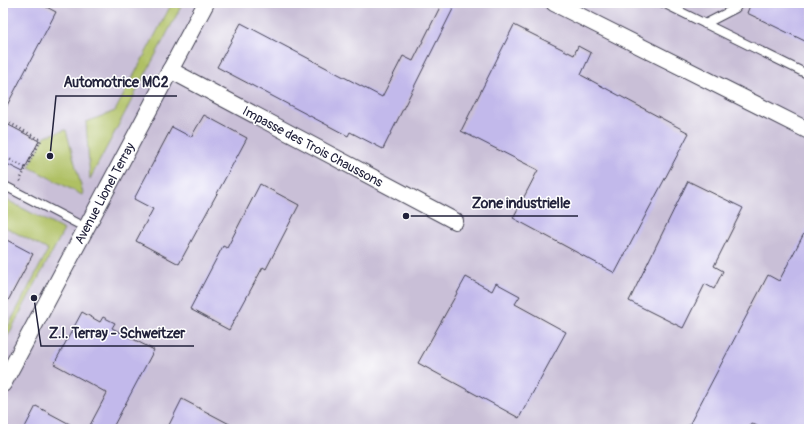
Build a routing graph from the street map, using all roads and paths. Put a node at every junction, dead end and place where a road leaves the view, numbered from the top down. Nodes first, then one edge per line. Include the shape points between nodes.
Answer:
1 (206, 3) edge
2 (554, 3) edge
3 (663, 3) edge
4 (738, 3) edge
5 (705, 24) junction
6 (170, 70) junction
7 (809, 75) edge
8 (3, 122) edge
9 (809, 131) edge
10 (3, 156) edge
11 (3, 185) edge
12 (455, 221) dead end
13 (86, 228) junction
14 (3, 384) edge

1 - 6 street, Avenue Lionel Terray
2 - 9 street
3 - 5 lane
4 - 5 lane via 736,8
5 - 7 lane
6 - 12 street, Impasse des Trois Chaussons
6 - 13 street, Avenue Lionel Terray
8 - 10 path via 4,120 41,140 26,168
11 - 13 lane
13 - 14 street, Avenue Lionel Terray

